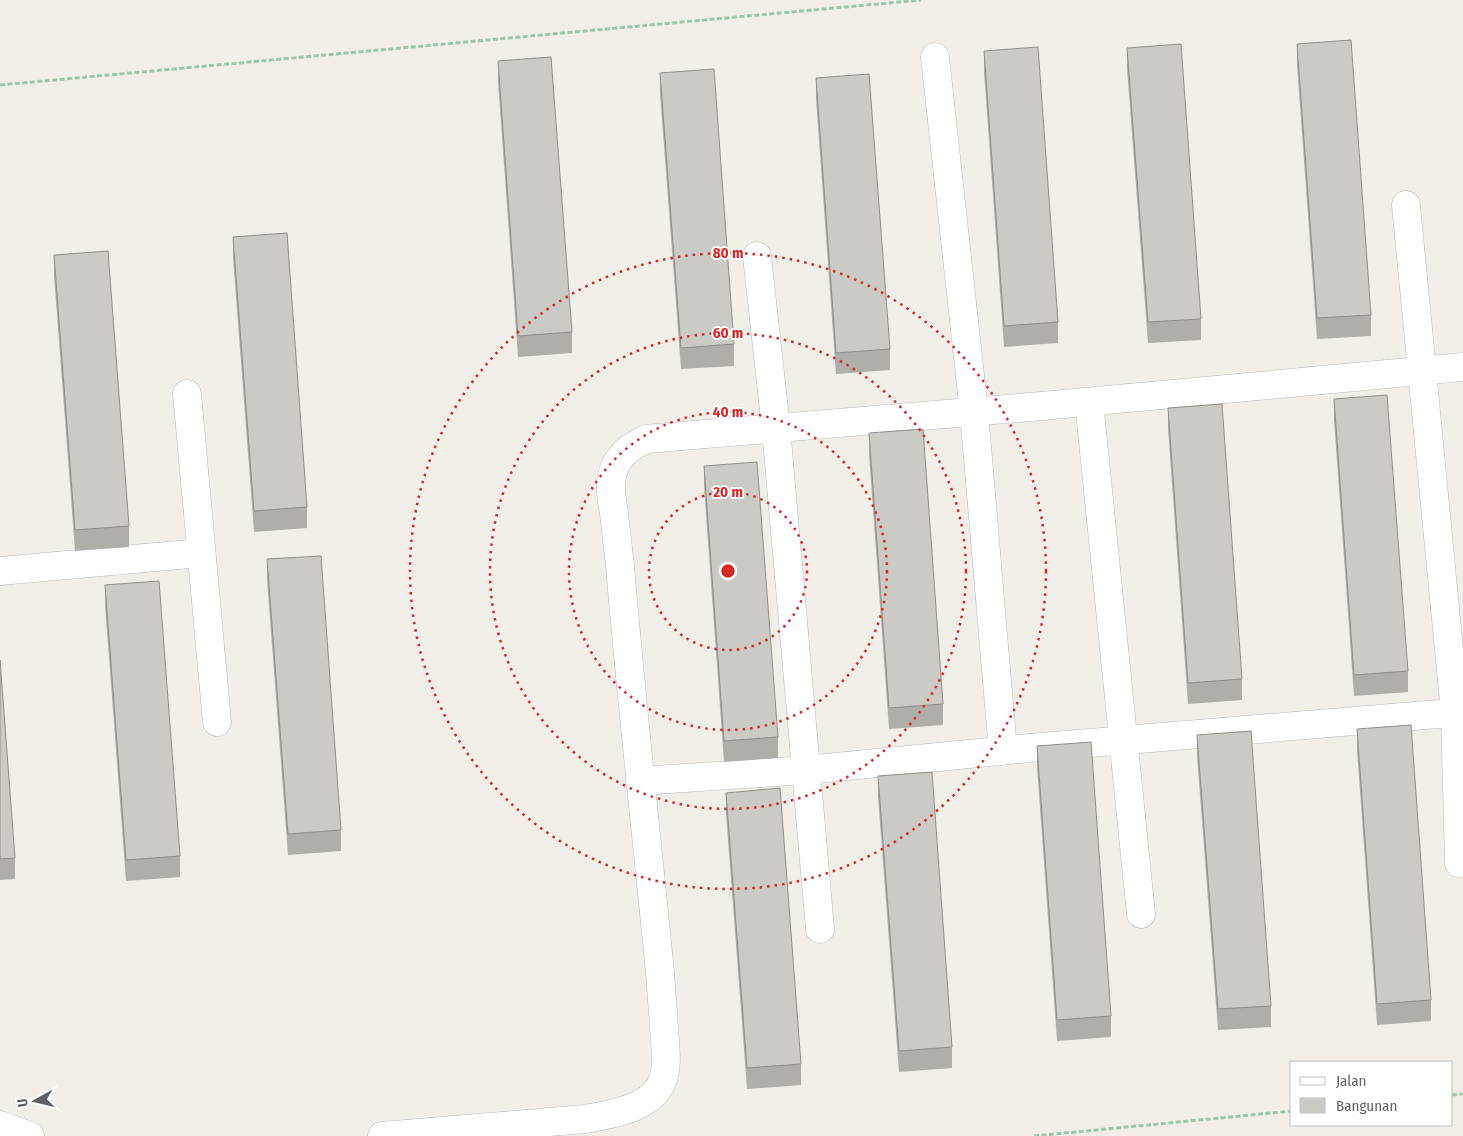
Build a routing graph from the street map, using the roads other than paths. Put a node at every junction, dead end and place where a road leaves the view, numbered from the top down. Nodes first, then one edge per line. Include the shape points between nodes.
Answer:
1 (935, 58) dead end
2 (1406, 206) dead end
3 (757, 256) dead end
4 (1463, 368) edge
5 (1422, 371) junction
6 (186, 394) dead end
7 (1089, 402) junction
8 (974, 412) junction
9 (776, 428) junction
10 (201, 553) junction
11 (0, 571) edge
12 (1459, 712) edge
13 (216, 722) dead end
14 (1122, 741) junction
15 (1003, 751) junction
16 (806, 770) junction
17 (640, 781) junction
18 (1459, 863) dead end
19 (1141, 914) dead end
20 (820, 929) dead end
21 (0, 1125) edge
22 (30, 1136) edge
23 (382, 1136) edge

1 - 8 lane
2 - 5 lane
3 - 9 lane
4 - 5 lane
5 - 7 lane
5 - 12 lane
6 - 10 lane
7 - 8 lane
7 - 14 lane
8 - 9 lane
8 - 15 lane
9 - 16 lane
9 - 17 lane via 646,439 632,446 616,463 610,484
10 - 11 lane
10 - 13 lane
12 - 14 lane
12 - 18 lane
14 - 15 lane
14 - 19 lane
15 - 16 lane
16 - 17 lane
16 - 20 lane
17 - 23 lane via 662,985 666,1068 661,1085 643,1102 585,1119
21 - 22 lane

